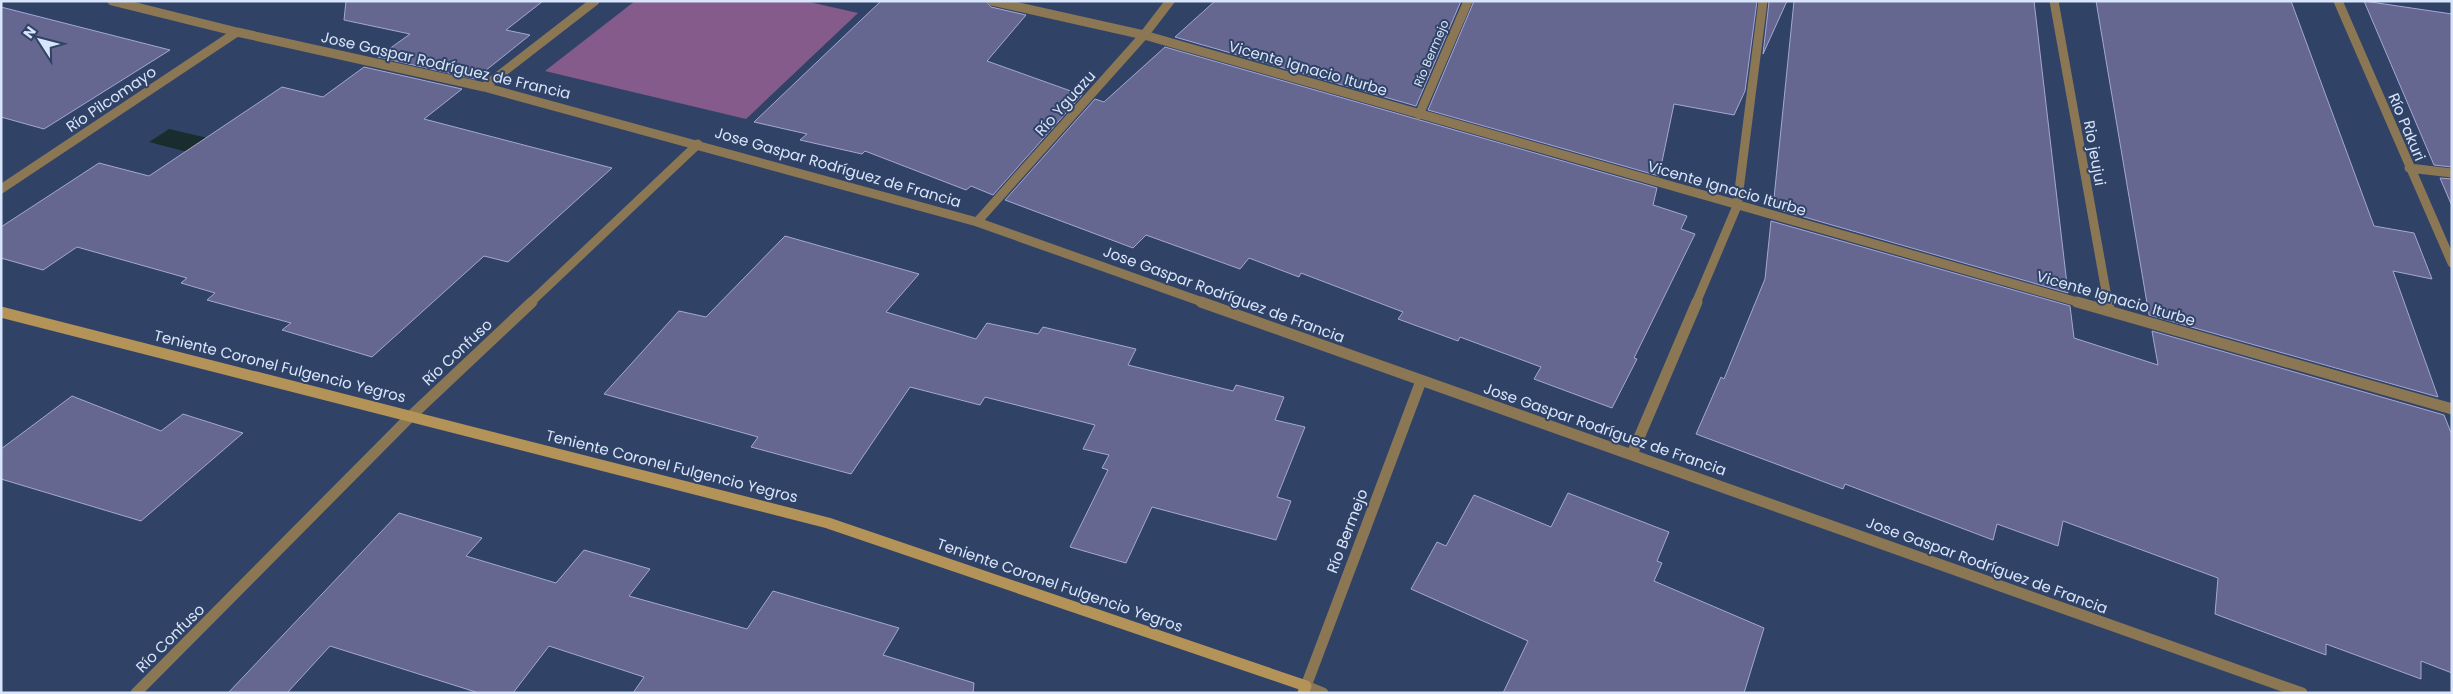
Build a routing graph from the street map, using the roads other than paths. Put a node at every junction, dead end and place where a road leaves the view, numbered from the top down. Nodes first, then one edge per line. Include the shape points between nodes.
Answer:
1 (112, 1) edge
2 (594, 1) edge
3 (992, 1) edge
4 (1170, 1) edge
5 (1468, 1) edge
6 (1763, 1) edge
7 (2054, 1) edge
8 (2338, 1) edge
9 (237, 32) junction
10 (1144, 36) junction
11 (484, 87) junction
12 (1419, 115) junction
13 (698, 144) junction
14 (2410, 168) junction
15 (2452, 173) edge
16 (1, 189) edge
17 (1737, 206) junction
18 (977, 222) junction
19 (2452, 263) edge
20 (2109, 309) junction
21 (1, 312) edge
22 (1421, 381) junction
23 (2452, 409) edge
24 (411, 416) junction
25 (1632, 454) junction
26 (1305, 689) edge
27 (136, 693) edge
28 (1323, 693) edge
29 (2302, 693) edge

1 - 9 street, Jose Gaspar Rodríguez de Francia
2 - 11 street
3 - 10 street, Vicente Ignacio Iturbe
4 - 10 street, Río Yguazu
5 - 12 street, Río Bermejo
6 - 17 street
7 - 20 street, Rio jeujui
8 - 14 street, Río Pakuri
9 - 11 street, Jose Gaspar Rodríguez de Francia
9 - 16 street, Río Pilcomayo
10 - 12 street, Vicente Ignacio Iturbe
10 - 18 street, Río Yguazu
11 - 13 street, Jose Gaspar Rodríguez de Francia
12 - 17 street, Vicente Ignacio Iturbe
13 - 18 street, Jose Gaspar Rodríguez de Francia
13 - 24 street, Río Confuso
14 - 15 street
14 - 19 street, Río Pakuri
17 - 20 street, Vicente Ignacio Iturbe
17 - 25 street
18 - 22 street, Jose Gaspar Rodríguez de Francia
20 - 23 street, Vicente Ignacio Iturbe
21 - 24 street, Teniente Coronel Fulgencio Yegros
22 - 25 street, Jose Gaspar Rodríguez de Francia
22 - 26 street, Río Bermejo
24 - 26 street, Teniente Coronel Fulgencio Yegros via 828,523
24 - 27 street, Río Confuso
25 - 29 street, Jose Gaspar Rodríguez de Francia
26 - 28 street, Teniente Coronel Fulgencio Yegros

